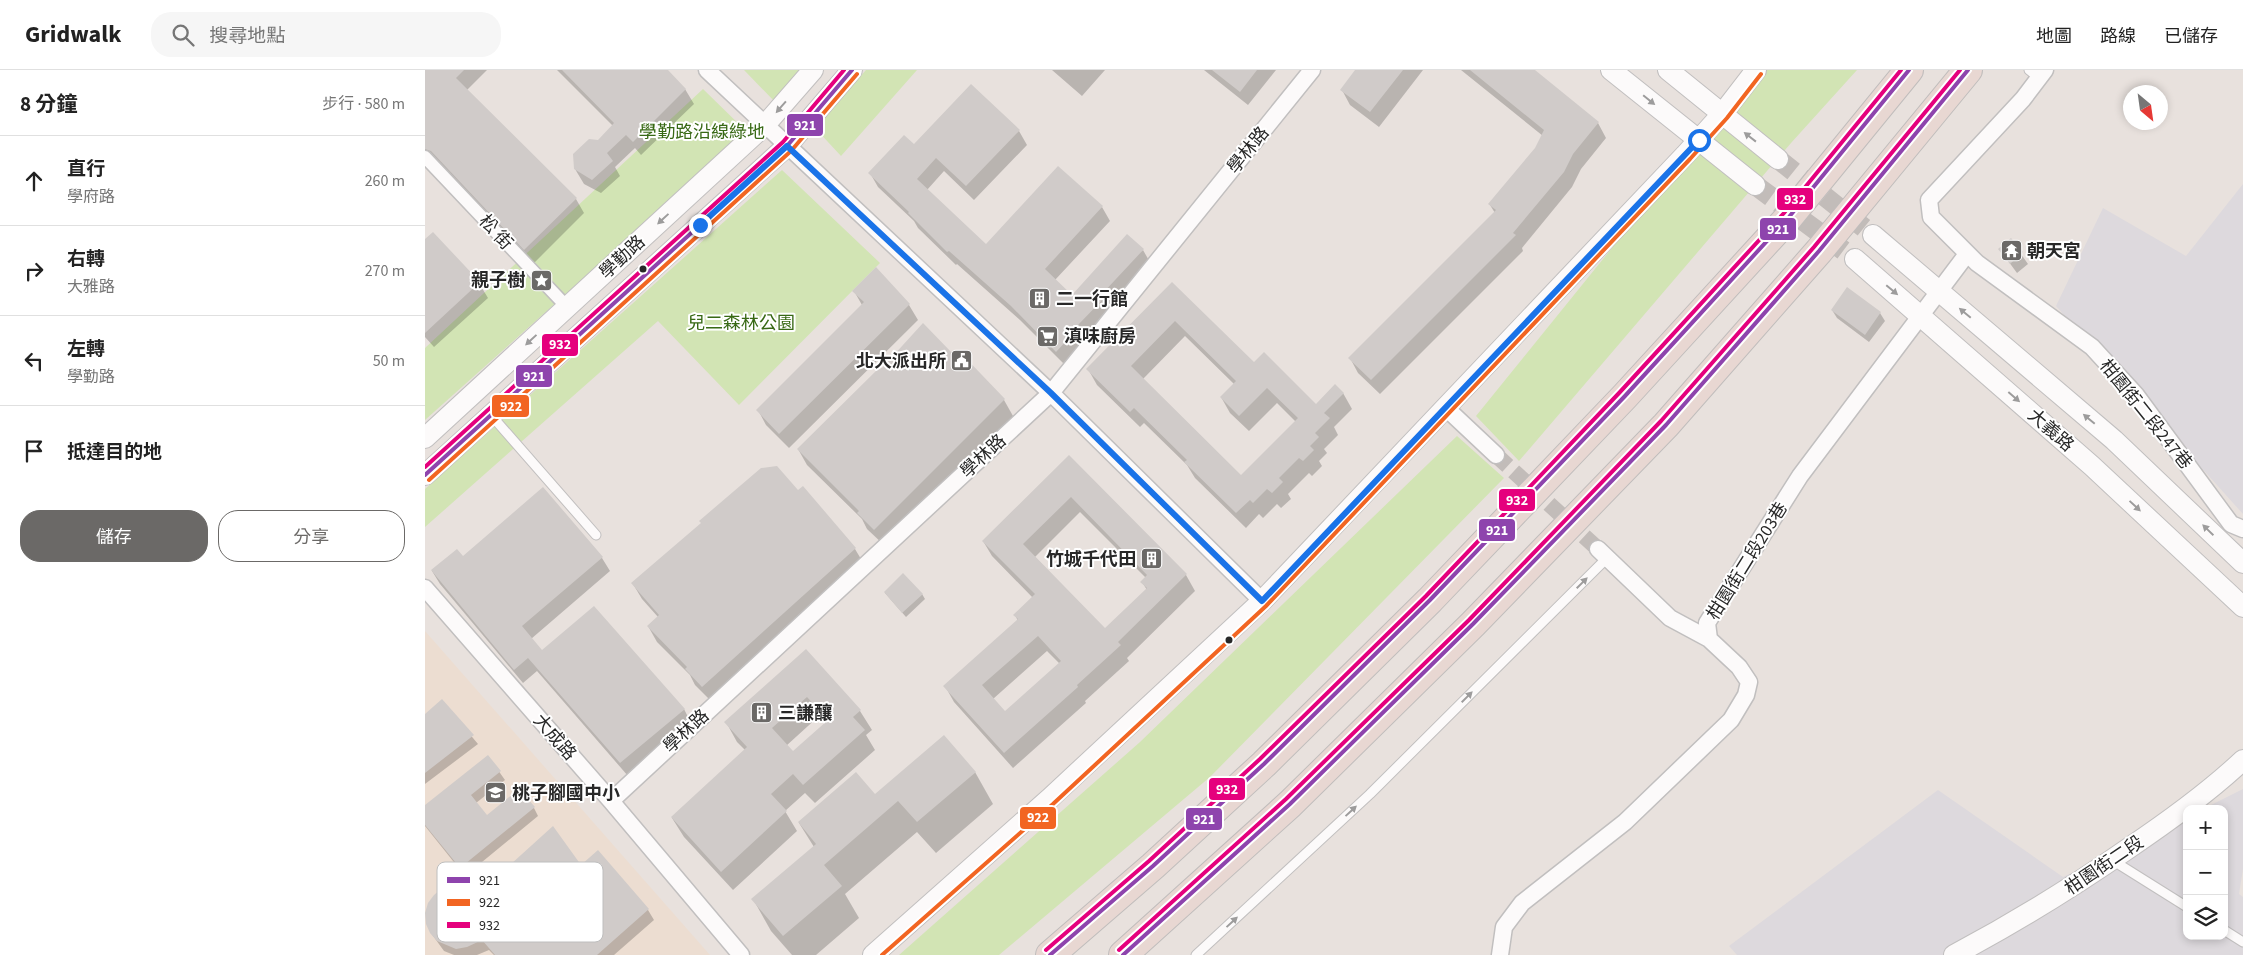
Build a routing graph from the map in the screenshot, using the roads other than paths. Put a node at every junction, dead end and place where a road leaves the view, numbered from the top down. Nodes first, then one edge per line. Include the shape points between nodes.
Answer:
1 (707, 70) edge
2 (813, 70) edge
3 (853, 70) edge
4 (1312, 70) edge
5 (1611, 70) edge
6 (1668, 70) edge
7 (1756, 70) edge
8 (1909, 70) edge
9 (1968, 70) edge
10 (2037, 73) edge
11 (1722, 114) junction
12 (765, 125) junction
13 (1699, 140) junction
14 (787, 146) junction
15 (425, 157) edge
16 (1778, 159) tunnel mouth
17 (1755, 185) tunnel mouth
18 (1873, 235) tunnel mouth
19 (1967, 254) junction
20 (1855, 259) tunnel mouth
21 (1940, 291) junction
22 (567, 307) junction
23 (1922, 316) junction
24 (1051, 393) junction
25 (1446, 408) junction
26 (491, 415) junction
27 (425, 438) edge
28 (1496, 455) tunnel mouth
29 (425, 475) edge
30 (2243, 529) edge
31 (596, 535) dead end
32 (1603, 554) joint
33 (2243, 563) edge
34 (425, 588) edge
35 (1262, 601) junction
36 (2243, 607) edge
37 (1709, 639) junction
38 (2243, 760) edge
39 (611, 801) junction
40 (2111, 860) junction
41 (2183, 905) edge
42 (2228, 933) edge
43 (2243, 942) edge
44 (741, 955) edge
45 (873, 955) edge
46 (1050, 955) edge
47 (1123, 955) edge
48 (1196, 955) edge
49 (1499, 955) edge
50 (1954, 955) edge

1 - 12 street
2 -> 12 street, 學勤路
3 - 14 street, 學勤路
4 - 24 street, 學林路
5 -> 13 street
6 - 11 street
7 - 11 street
8 - 46 highway via 1783,224 1625,396 1430,600 1264,764
9 - 47 highway via 1819,251 1666,424 1473,624 1290,804
10 - 19 street, 柑園街二段247巷 via 2023,99 1929,200 1931,217
11 - 13 street
16 -> 11 street
12 - 14 street
12 -> 22 street, 學勤路
13 - 17 street
13 - 25 street
14 - 24 street
14 - 26 street, 學勤路
15 - 22 street, 松 街
18 - 21 street, 大義路
19 - 21 street, 柑園街二段203巷
19 - 30 street, 柑園街二段247巷 via 2092,347 2136,395 2231,524
20 -> 23 street, 大義路
21 - 23 street, 柑園街二段203巷
33 -> 21 street, 大義路 via 2114,440
22 -> 27 street, 學勤路
23 -> 36 street, 大義路 via 2092,466
23 - 37 street, 柑園街二段203巷 via 1800,476 1707,623
24 - 35 street
24 - 39 street, 學林路
25 - 28 street
25 - 35 street
26 - 29 street, 學勤路
26 - 31 lane
32 - 37 street via 1670,618
48 -> 32 lane via 1370,794
34 - 39 street, 大成路
35 - 45 street via 1049,799
37 - 49 street, 柑園街二段203巷 via 1739,667 1749,682 1731,720 1625,822 1522,903 1504,927
38 - 40 street, 柑園街二段 via 2176,816
39 - 44 street, 大成路
40 - 41 lane
40 - 50 street, 柑園街二段 via 2046,903
42 - 43 lane

